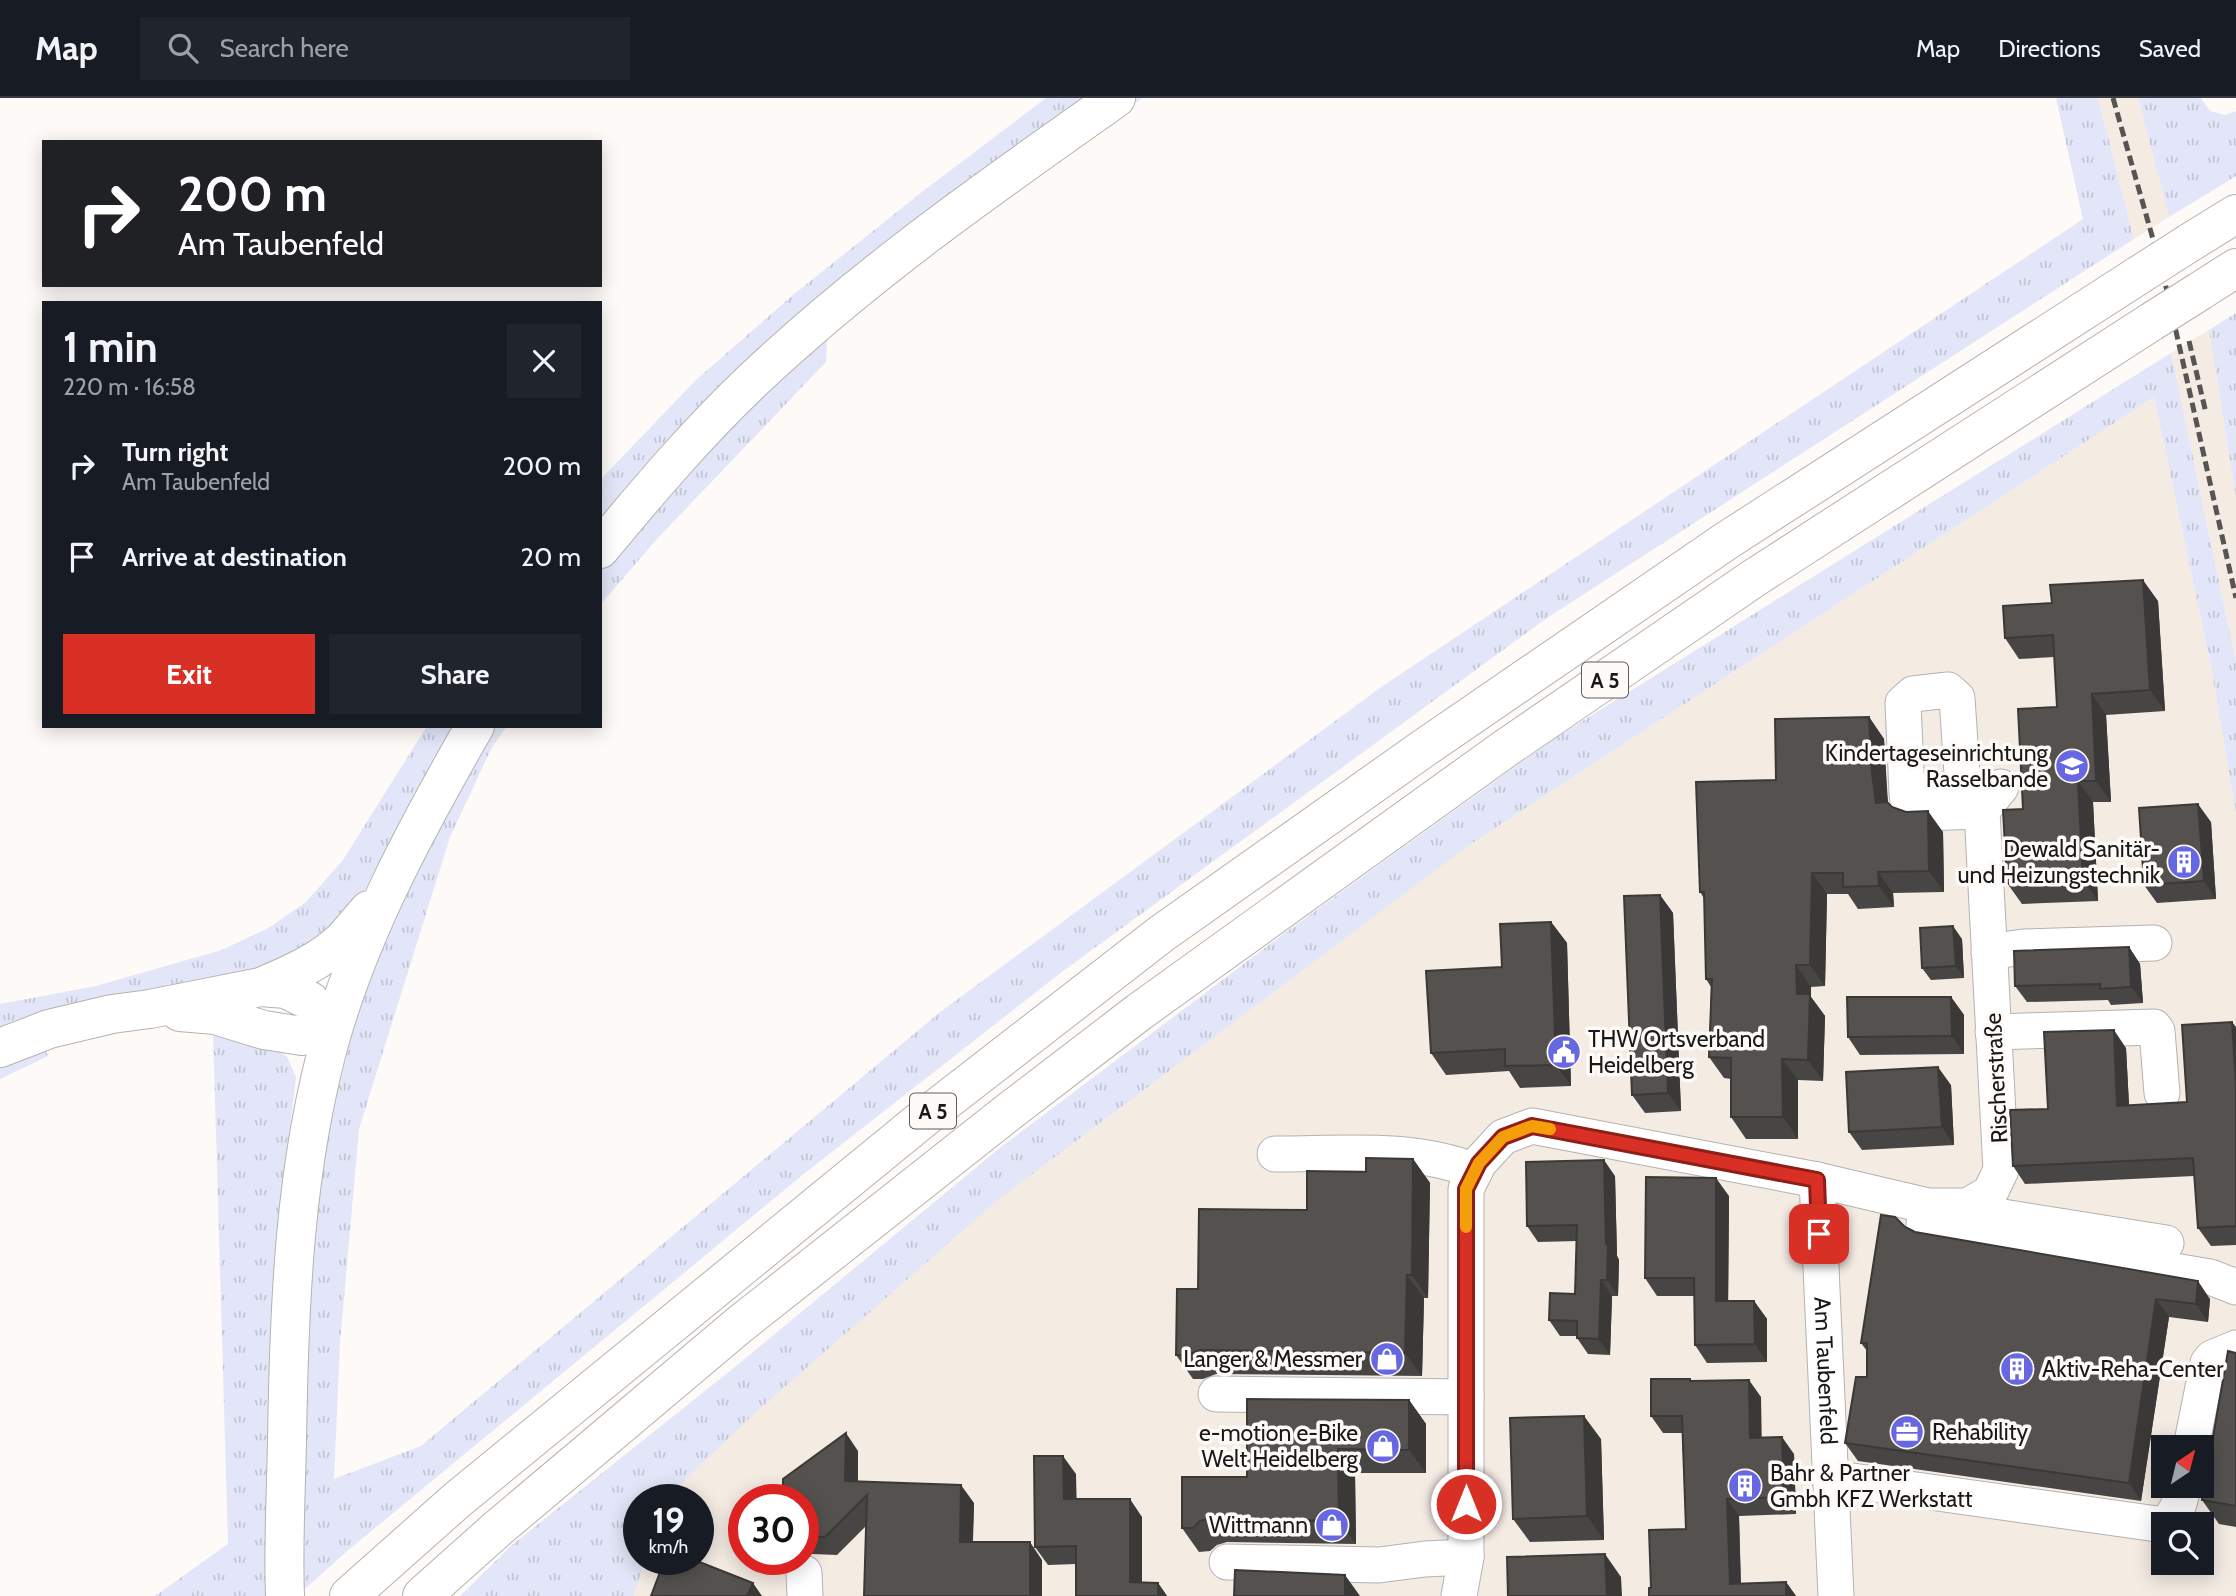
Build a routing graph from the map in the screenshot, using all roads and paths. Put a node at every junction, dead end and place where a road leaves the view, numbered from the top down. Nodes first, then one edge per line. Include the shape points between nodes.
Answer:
1 (1116, 98) edge
2 (2236, 214) edge
3 (2236, 268) edge
4 (602, 547) edge
5 (474, 728) edge
6 (1907, 793) dead end
7 (387, 890) junction
8 (2154, 943) dead end
9 (1989, 952) junction
10 (261, 987) junction
11 (150, 1009) junction
12 (264, 1030) junction
13 (332, 1032) junction
14 (1993, 1032) junction
15 (0, 1048) edge
16 (2162, 1093) dead end
17 (312, 1114) junction
18 (1275, 1154) dead end
19 (1475, 1171) junction
20 (1817, 1180) junction
21 (1928, 1206) junction
22 (1967, 1206) junction
23 (2166, 1243) dead end
24 (2236, 1287) edge
25 (2236, 1348) edge
26 (1216, 1394) dead end
27 (1466, 1397) junction
28 (2193, 1435) edge
29 (1831, 1478) junction
30 (2181, 1498) edge
31 (1466, 1557) junction
32 (1227, 1562) dead end
33 (285, 1596) edge
34 (349, 1596) edge
35 (422, 1596) edge
36 (1459, 1596) edge
37 (1836, 1596) edge

1 - 4 main road via 961,207 833,310 752,381
2 - 34 main road, A 5, bridge via 1726,541 1161,934 925,1117 457,1500
3 - 35 main road, A 5, bridge via 1754,578 1503,750 1139,1012 738,1325
5 - 7 main road
6 - 9 street, Rischerstraße via 1908,802 1920,813 1991,799
7 - 10 main road via 341,941 291,974
7 - 13 main road
8 - 9 street
9 - 14 street, Rischerstraße
10 - 11 main road
10 - 13 main road via 286,989 310,1001
11 - 12 main road via 215,1015
11 - 15 main road via 49,1029
12 - 13 main road via 302,1036
12 - 17 main road via 304,1066
13 - 17 main road
14 - 16 street via 2154,1027
14 - 22 street, Rischerstraße via 2001,1170 1990,1193
17 - 33 main road via 292,1281
18 - 19 street via 1408,1154
19 - 20 street via 1503,1137 1532,1126
19 - 27 street via 1466,1189
20 - 21 street
20 - 29 street, Am Taubenfeld
21 - 22 street
21 - 24 street via 1924,1224 1931,1230 2210,1277
22 - 23 street via 1978,1213
25 - 28 street via 2208,1363
26 - 27 street
27 - 31 street
29 - 30 street via 2157,1524 2174,1516
29 - 37 street, Am Taubenfeld
31 - 32 street via 1379,1565
31 - 36 street

